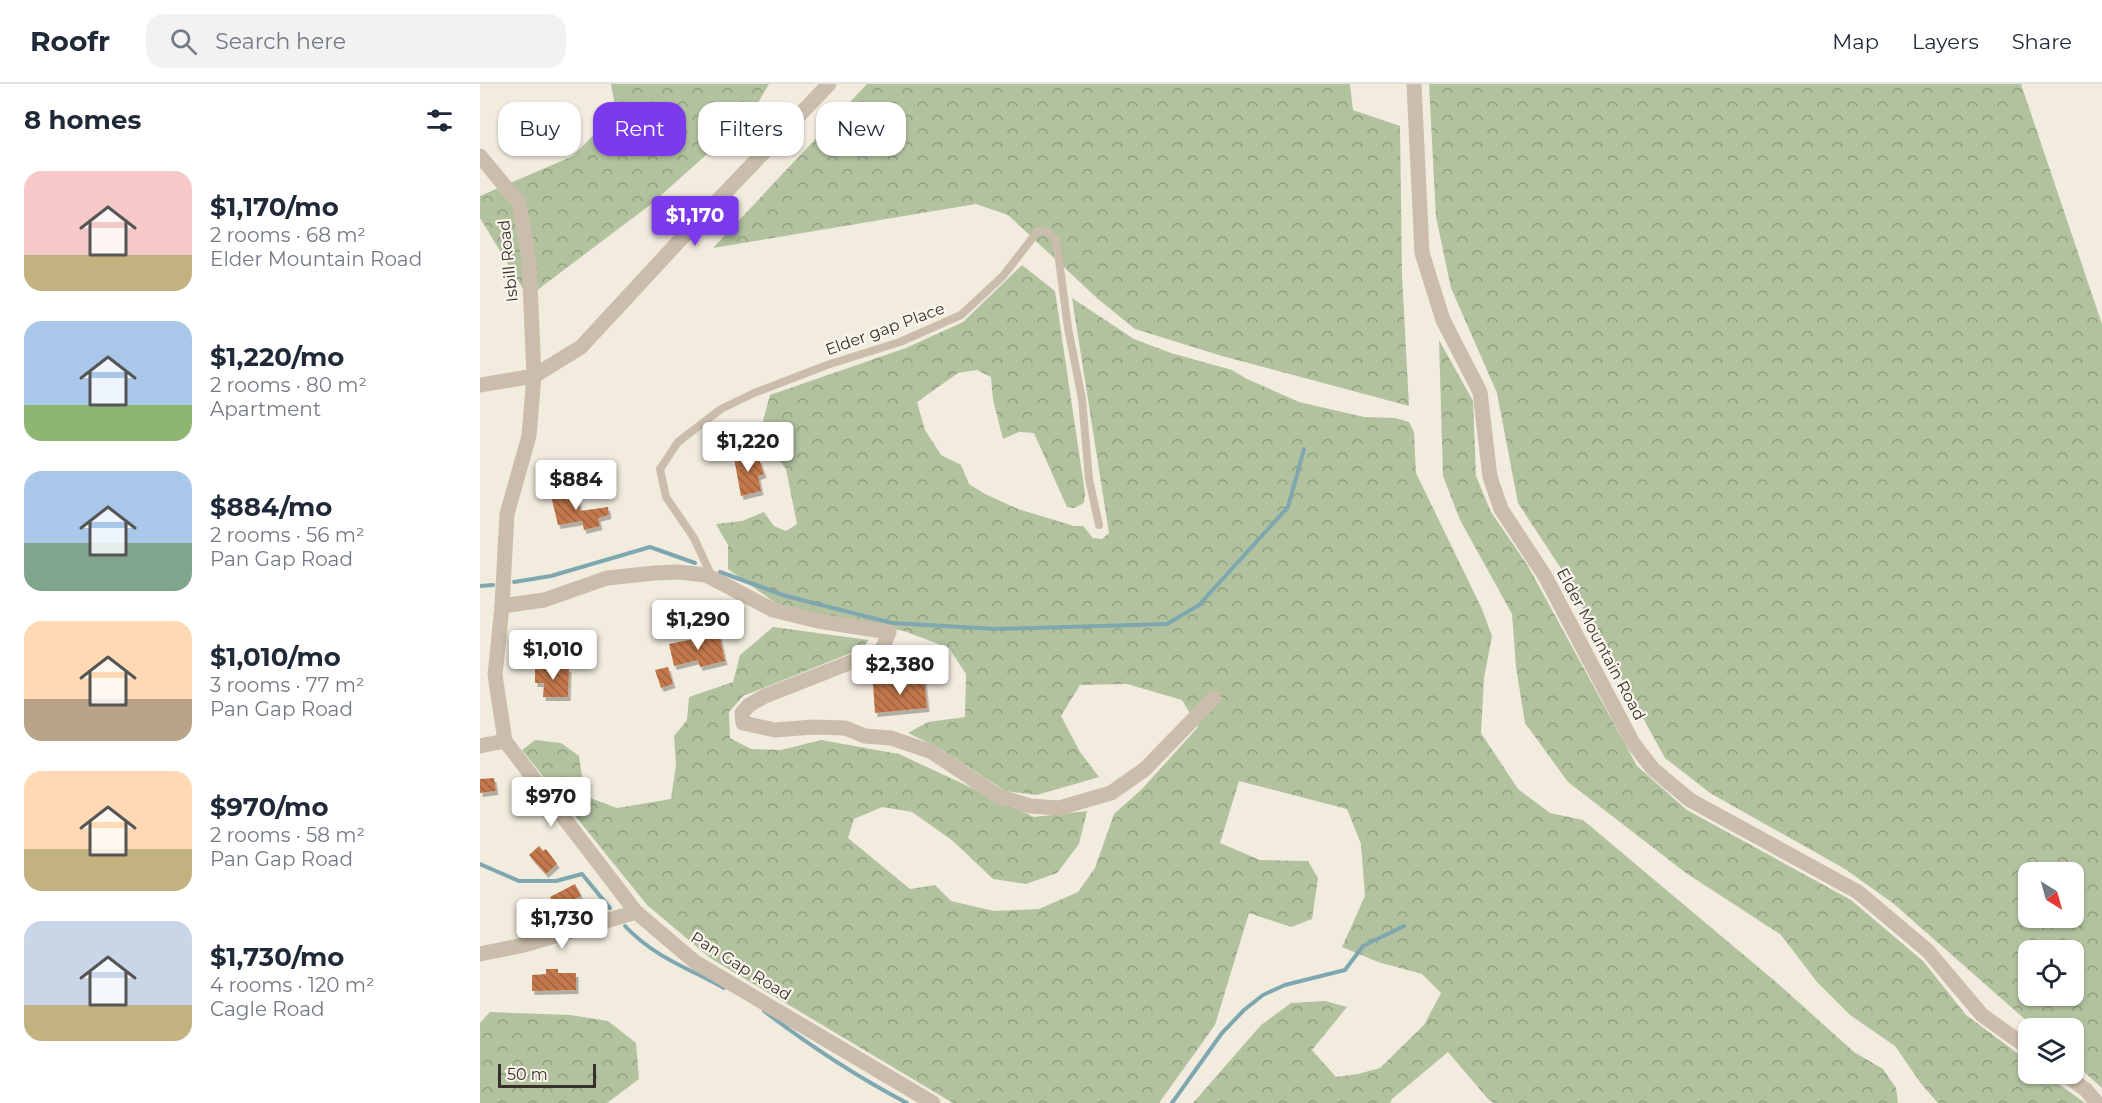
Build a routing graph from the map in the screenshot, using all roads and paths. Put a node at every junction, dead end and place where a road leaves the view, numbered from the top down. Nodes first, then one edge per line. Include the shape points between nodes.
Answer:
1 (829, 84) edge
2 (1414, 84) edge
3 (480, 156) edge
4 (534, 376) junction
5 (480, 385) edge
6 (1099, 525) dead end
7 (712, 579) junction
8 (502, 606) junction
9 (1214, 698) dead end
10 (505, 741) junction
11 (480, 746) edge
12 (636, 912) junction
13 (480, 954) edge
14 (2018, 1041) edge
15 (2078, 1084) edge
16 (933, 1103) edge
17 (2097, 1103) edge

1 - 4 street via 581,347
2 - 14 street, Elder Mountain Road via 1422,253 1443,320 1480,392 1490,477 1501,509 1545,576 1634,743 1653,769 1690,800 1858,892 1928,951 1982,1015
3 - 4 street, Isbill Road via 519,203 529,260
4 - 5 street
4 - 8 street, Pan Gap Road via 529,435 507,514
6 - 7 lane, Elder gap Place via 1089,479 1082,399 1059,260 1054,238 1047,231 1037,232 1002,276 961,315 900,342 754,393 721,409 678,442 660,469 666,497 694,538
7 - 8 street via 678,572 607,578 544,600
7 - 9 street via 772,610 889,632 882,650 749,705 742,713 742,723 775,730 845,728 865,736 891,738 932,752 998,796 1030,806 1059,808 1111,793 1145,769
8 - 10 street, Pan Gap Road via 495,675
10 - 11 street
10 - 12 street, Pan Gap Road
12 - 13 street
12 - 16 street, Pan Gap Road via 695,962
15 - 17 street

